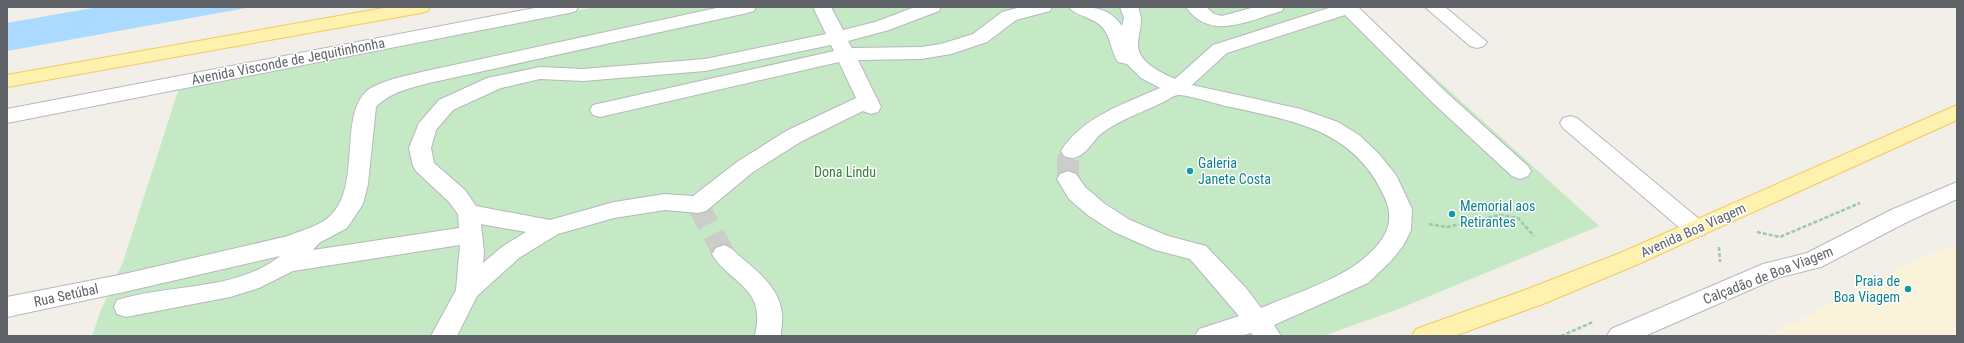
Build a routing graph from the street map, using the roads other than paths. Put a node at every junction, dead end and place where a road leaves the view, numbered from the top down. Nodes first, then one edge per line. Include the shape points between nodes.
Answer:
1 (421, 7) edge
2 (569, 7) edge
3 (747, 7) edge
4 (822, 7) edge
5 (932, 7) edge
6 (1042, 7) edge
7 (1078, 7) edge
8 (1129, 7) edge
9 (1195, 7) edge
10 (1275, 7) edge
11 (1434, 7) edge
12 (1347, 8) edge
13 (1477, 42) dead end
14 (841, 46) junction
15 (7, 81) edge
16 (1173, 89) junction
17 (600, 110) dead end
18 (1957, 112) edge
19 (7, 116) edge
20 (1570, 123) dead end
21 (1072, 151) tunnel mouth
22 (1520, 171) dead end
23 (1068, 179) tunnel mouth
24 (1957, 190) edge
25 (469, 224) junction
26 (550, 228) junction
27 (1696, 228) junction
28 (312, 236) junction
29 (724, 254) tunnel mouth
30 (287, 263) junction
31 (468, 290) junction
32 (125, 295) junction
33 (7, 307) edge
34 (1262, 328) edge
35 (444, 336) edge
36 (768, 336) edge
37 (1208, 336) edge
38 (1425, 336) edge
39 (1620, 336) edge

1 - 15 main road, Avenida Visconde de Jequitinhonha
2 - 19 street, Avenida Visconde de Jequitinhonha
3 - 28 street via 426,77 376,94 366,106 357,184 352,204 339,222
4 - 14 street
5 - 14 street via 882,26
6 - 14 street via 1009,16 980,38 944,50 921,53 867,53
7 - 16 street via 1104,19 1115,29 1120,50 1142,75
8 - 16 street via 1133,18 1128,46 1134,60 1148,74
9 - 10 street via 1205,17 1215,22 1223,22
11 - 13 street
12 - 16 street via 1220,49
12 - 22 street
14 - 17 street
14 - 25 street via 704,65 583,75 540,73 494,83 447,104 426,128 420,148 424,166 457,196
14 - 26 street via 869,103 794,136 746,167 698,205 665,202 614,210
16 - 21 street via 1095,128
16 - 34 street via 1301,116 1331,127 1351,140 1371,159 1388,180 1401,209 1399,230 1395,240 1383,255 1359,276
18 - 27 main road, Avenida Boa Viagem
20 - 27 street
23 - 34 street via 1092,206 1122,226 1163,244 1198,252
24 - 39 street, Calçadão de Boa Viagem via 1899,216 1813,261 1772,270
25 - 26 street
25 - 30 street
25 - 31 street via 472,252
26 - 31 street via 511,252
27 - 38 main road, Avenida Boa Viagem via 1534,297
28 - 30 street
28 - 32 street
29 - 36 street via 764,295 770,314
30 - 32 street via 272,272 234,287
31 - 35 street
32 - 33 street, Rua Setúbal
34 - 37 street

